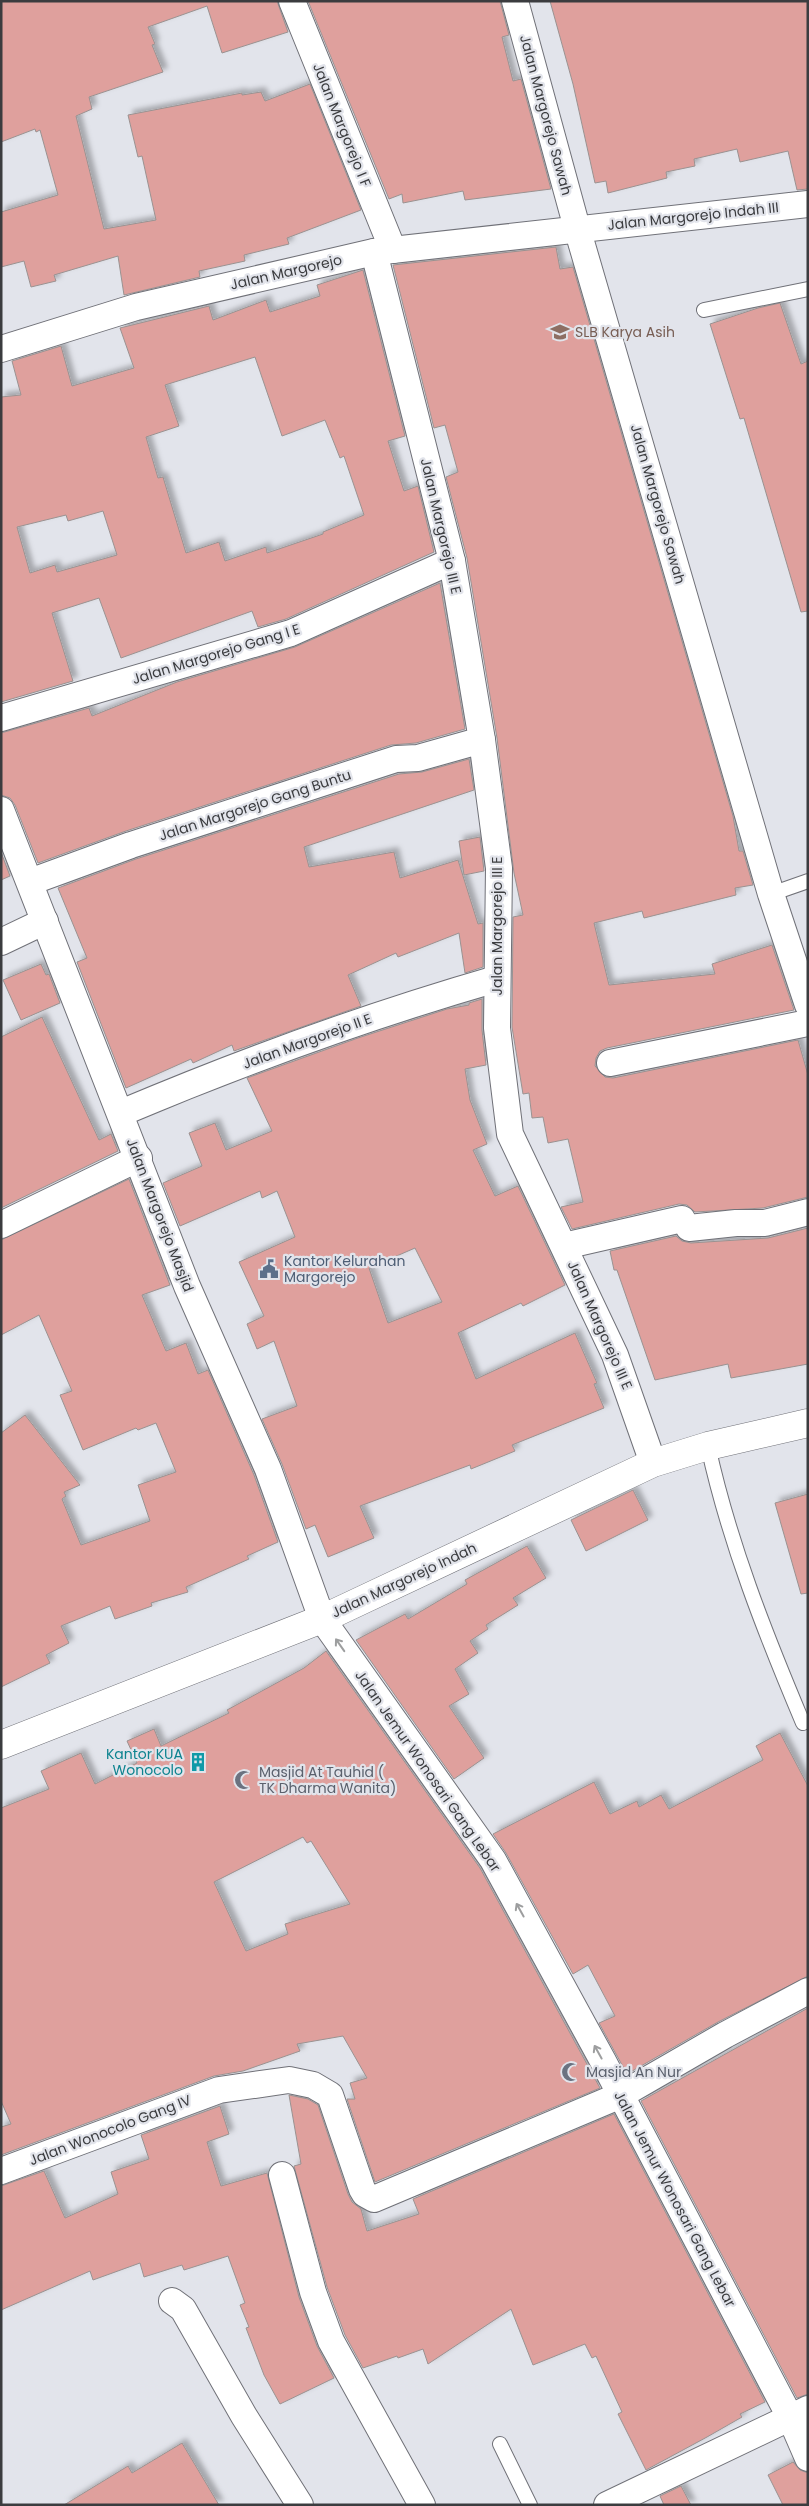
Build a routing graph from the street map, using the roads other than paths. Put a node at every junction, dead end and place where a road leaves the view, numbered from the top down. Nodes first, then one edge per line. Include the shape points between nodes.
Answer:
1 (292, 1) edge
2 (515, 1) edge
3 (808, 204) edge
4 (577, 228) junction
5 (384, 251) junction
6 (808, 289) edge
7 (704, 310) dead end
8 (1, 349) edge
9 (452, 561) junction
10 (1, 718) edge
11 (482, 740) junction
12 (1, 810) edge
13 (808, 881) edge
14 (30, 882) junction
15 (771, 894) junction
16 (45, 922) junction
17 (1, 942) edge
18 (496, 979) junction
19 (808, 1005) edge
20 (808, 1023) edge
21 (610, 1063) dead end
22 (121, 1113) junction
23 (138, 1158) junction
24 (808, 1212) edge
25 (1, 1225) edge
26 (564, 1246) junction
27 (808, 1423) edge
28 (708, 1446) junction
29 (653, 1463) junction
30 (322, 1619) junction
31 (803, 1723) dead end
32 (1, 1744) edge
33 (808, 1991) edge
34 (621, 2095) junction
35 (1, 2171) edge
36 (282, 2175) dead end
37 (172, 2301) dead end
38 (799, 2414) edge
39 (500, 2444) dead end
40 (808, 2458) edge
41 (300, 2505) edge
42 (422, 2505) edge
43 (530, 2505) edge
44 (607, 2505) edge

1 - 5 street, Jalan Margorejo I F
2 - 4 street, Jalan Margorejo Sawah
3 - 4 street, Jalan Margorejo Indah III
4 - 5 street, Jalan Margorejo
4 - 15 street, Jalan Margorejo Sawah
5 - 8 street, Jalan Margorejo via 136,307
5 - 9 street, Jalan Margorejo III E
6 - 7 lane
9 - 10 street, Jalan Margorejo Gang I E via 291,633
9 - 11 street, Jalan Margorejo III E
11 - 14 street, Jalan Margorejo Gang Buntu via 418,758 396,759 131,845
11 - 18 street, Jalan Margorejo III E via 499,868
12 - 14 street, Jalan Margorejo Masjid
13 - 15 lane
14 - 16 street, Jalan Margorejo Masjid
15 - 19 street, Jalan Margorejo Sawah
16 - 17 street
16 - 22 street, Jalan Margorejo Masjid
18 - 22 street, Jalan Margorejo II E via 398,1007 267,1054
18 - 26 street, Jalan Margorejo III E via 497,1028 510,1134
20 - 21 street
22 - 23 street, Jalan Margorejo Masjid
23 - 25 street
23 - 30 street, Jalan Margorejo Masjid via 187,1286 268,1469
24 - 26 street via 765,1223 685,1223
26 - 29 street, Jalan Margorejo III E via 628,1386
27 - 28 main road, Jalan Margorejo Indah
28 - 29 main road, Jalan Margorejo Indah
28 - 31 lane via 718,1492 761,1622
29 - 30 main road, Jalan Margorejo Indah
30 - 32 main road, Jalan Margorejo Indah
34 -> 30 street, Jalan Jemur Wonosari Gang Lebar via 493,1860
33 - 34 street
34 - 35 street, Jalan Wonocolo Gang IV via 374,2199 362,2189 330,2095 314,2085 289,2080 219,2090
34 - 38 street, Jalan Jemur Wonosari Gang Lebar
36 - 42 street via 313,2292 331,2341
37 - 41 street via 183,2309
38 - 40 street, Jalan Jemur Wonosari Gang Lebar
38 - 44 street
39 - 43 lane

